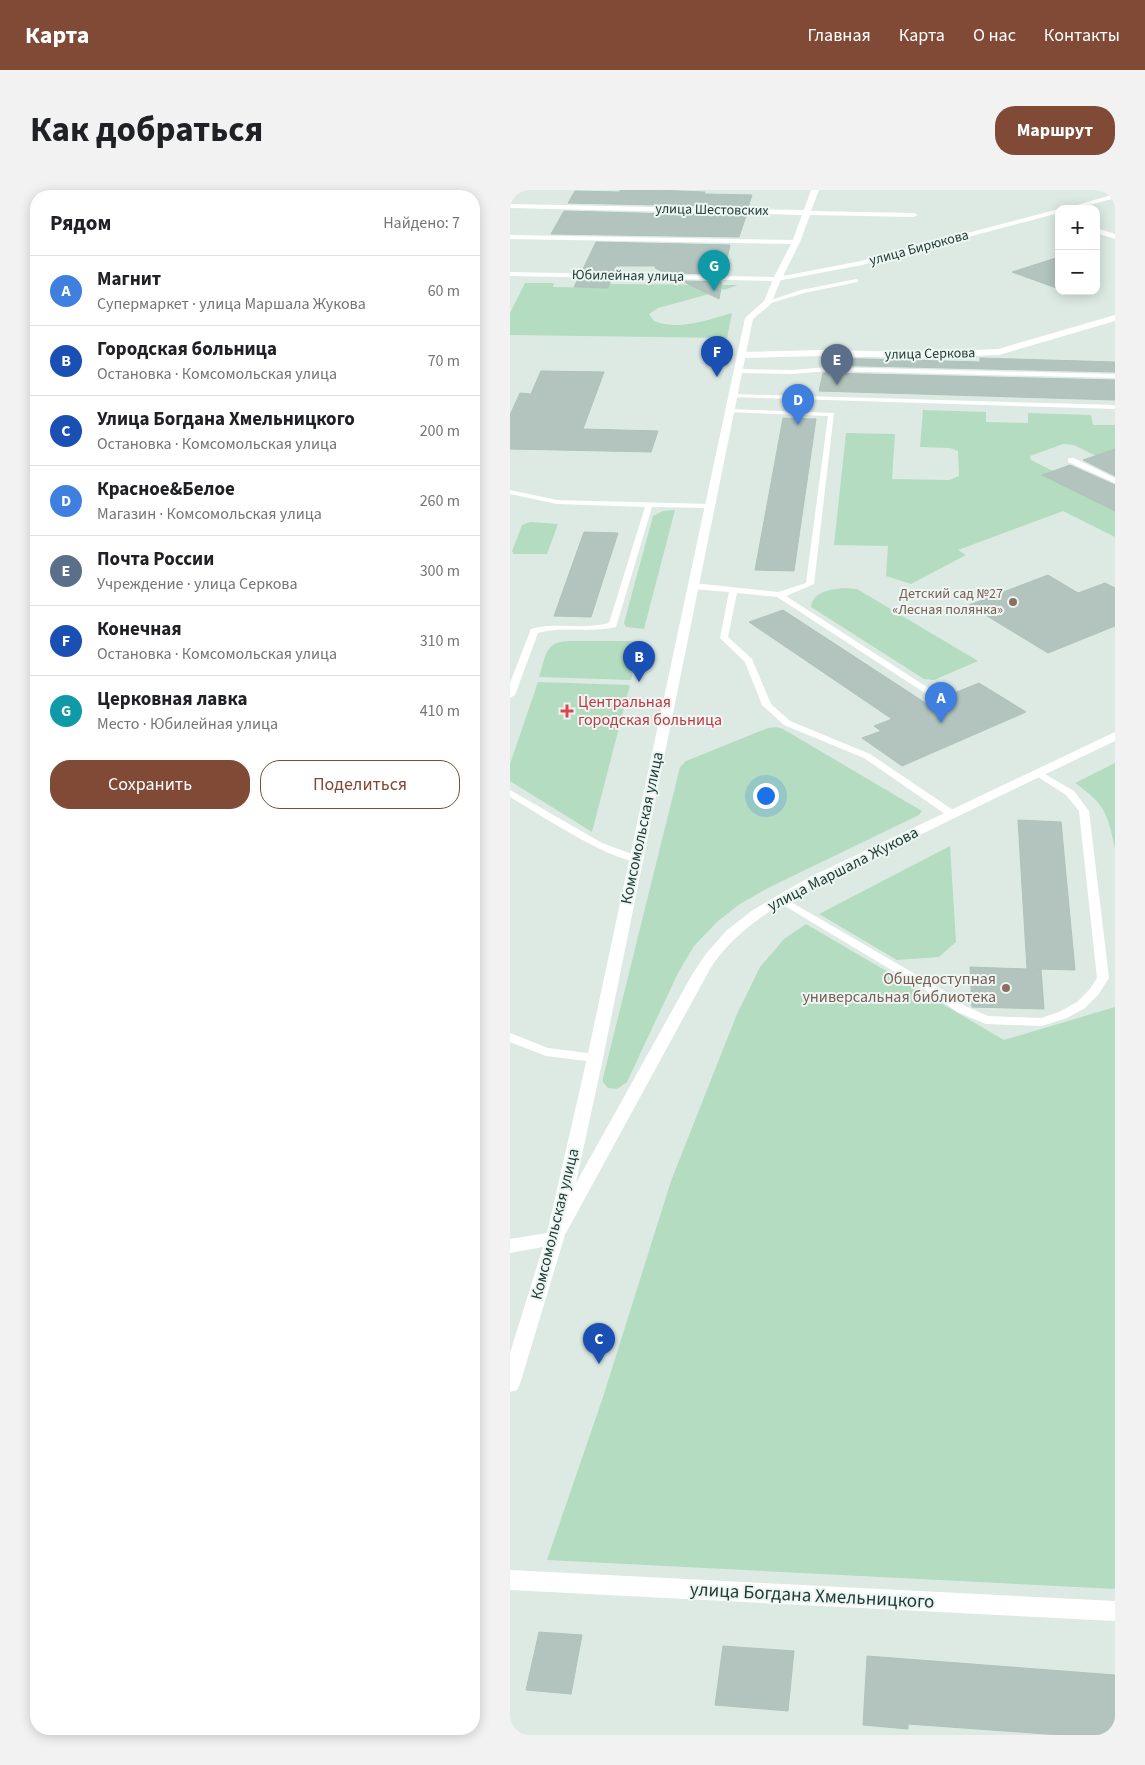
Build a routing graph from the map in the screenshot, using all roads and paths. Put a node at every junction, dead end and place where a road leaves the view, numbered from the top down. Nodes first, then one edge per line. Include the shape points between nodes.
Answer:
1 (815, 190) edge
2 (1115, 196) edge
3 (1081, 205) edge
4 (510, 206) edge
5 (807, 212) junction
6 (1055, 212) edge
7 (1048, 214) junction
8 (914, 215) dead end
9 (1055, 216) edge
10 (1100, 231) edge
11 (510, 237) edge
12 (1115, 237) edge
13 (796, 242) junction
14 (510, 274) edge
15 (777, 279) junction
16 (856, 281) dead end
17 (768, 302) junction
18 (1115, 318) edge
19 (741, 355) junction
20 (738, 371) junction
21 (1115, 376) edge
22 (732, 396) junction
23 (1115, 407) edge
24 (729, 411) junction
25 (1071, 460) dead end
26 (1115, 481) edge
27 (510, 492) edge
28 (649, 505) junction
29 (710, 506) junction
30 (693, 586) junction
31 (734, 589) junction
32 (780, 595) junction
33 (931, 693) dead end
34 (510, 695) edge
35 (1115, 736) edge
36 (1038, 773) junction
37 (510, 793) edge
38 (952, 814) junction
39 (636, 859) junction
40 (780, 900) junction
41 (510, 1037) edge
42 (594, 1058) junction
43 (554, 1238) junction
44 (510, 1246) edge
45 (510, 1384) edge
46 (510, 1580) edge
47 (1115, 1611) edge

1 - 5 street, Комсомольская улица
2 - 3 street
4 - 5 street, улица Шестовских
5 - 8 street, улица Шестовских
5 - 13 street, Комсомольская улица
6 - 7 street, улица Бирюкова
7 - 9 street
7 - 15 street, улица Бирюкова via 862,263
10 - 12 street
11 - 13 lane
13 - 15 street, Комсомольская улица
14 - 15 street, Юбилейная улица
15 - 17 street, Комсомольская улица
16 - 17 lane via 803,291
17 - 19 street, Комсомольская улица via 749,318
18 - 19 street, улица Серкова via 999,352
19 - 20 street, Комсомольская улица
20 - 21 lane via 829,369
20 - 22 street, Комсомольская улица
22 - 23 lane
22 - 24 street, Комсомольская улица
24 - 29 street, Комсомольская улица
24 - 32 lane via 832,414 810,584
25 - 26 lane
27 - 28 lane via 557,502
28 - 29 lane
28 - 34 lane via 613,625 602,629 544,627 534,631
29 - 30 street, Комсомольская улица
30 - 31 lane
30 - 39 street, Комсомольская улица
31 - 32 lane
31 - 38 lane via 724,638 748,661 767,705 787,722 867,756
32 - 33 lane
35 - 36 street, улица Маршала Жукова
36 - 38 street, улица Маршала Жукова
36 - 40 lane via 1070,794 1084,811 1103,978 1081,1005 1063,1015 1042,1022 986,1020 961,1009
37 - 39 lane via 598,845
38 - 40 street, улица Маршала Жукова
39 - 42 street, Комсомольская улица
40 - 43 street, улица Маршала Жукова via 745,923 711,957
41 - 42 lane via 546,1052
42 - 43 street, Комсомольская улица
43 - 44 street
43 - 45 street, Комсомольская улица
46 - 47 street, улица Богдана Хмельницкого

